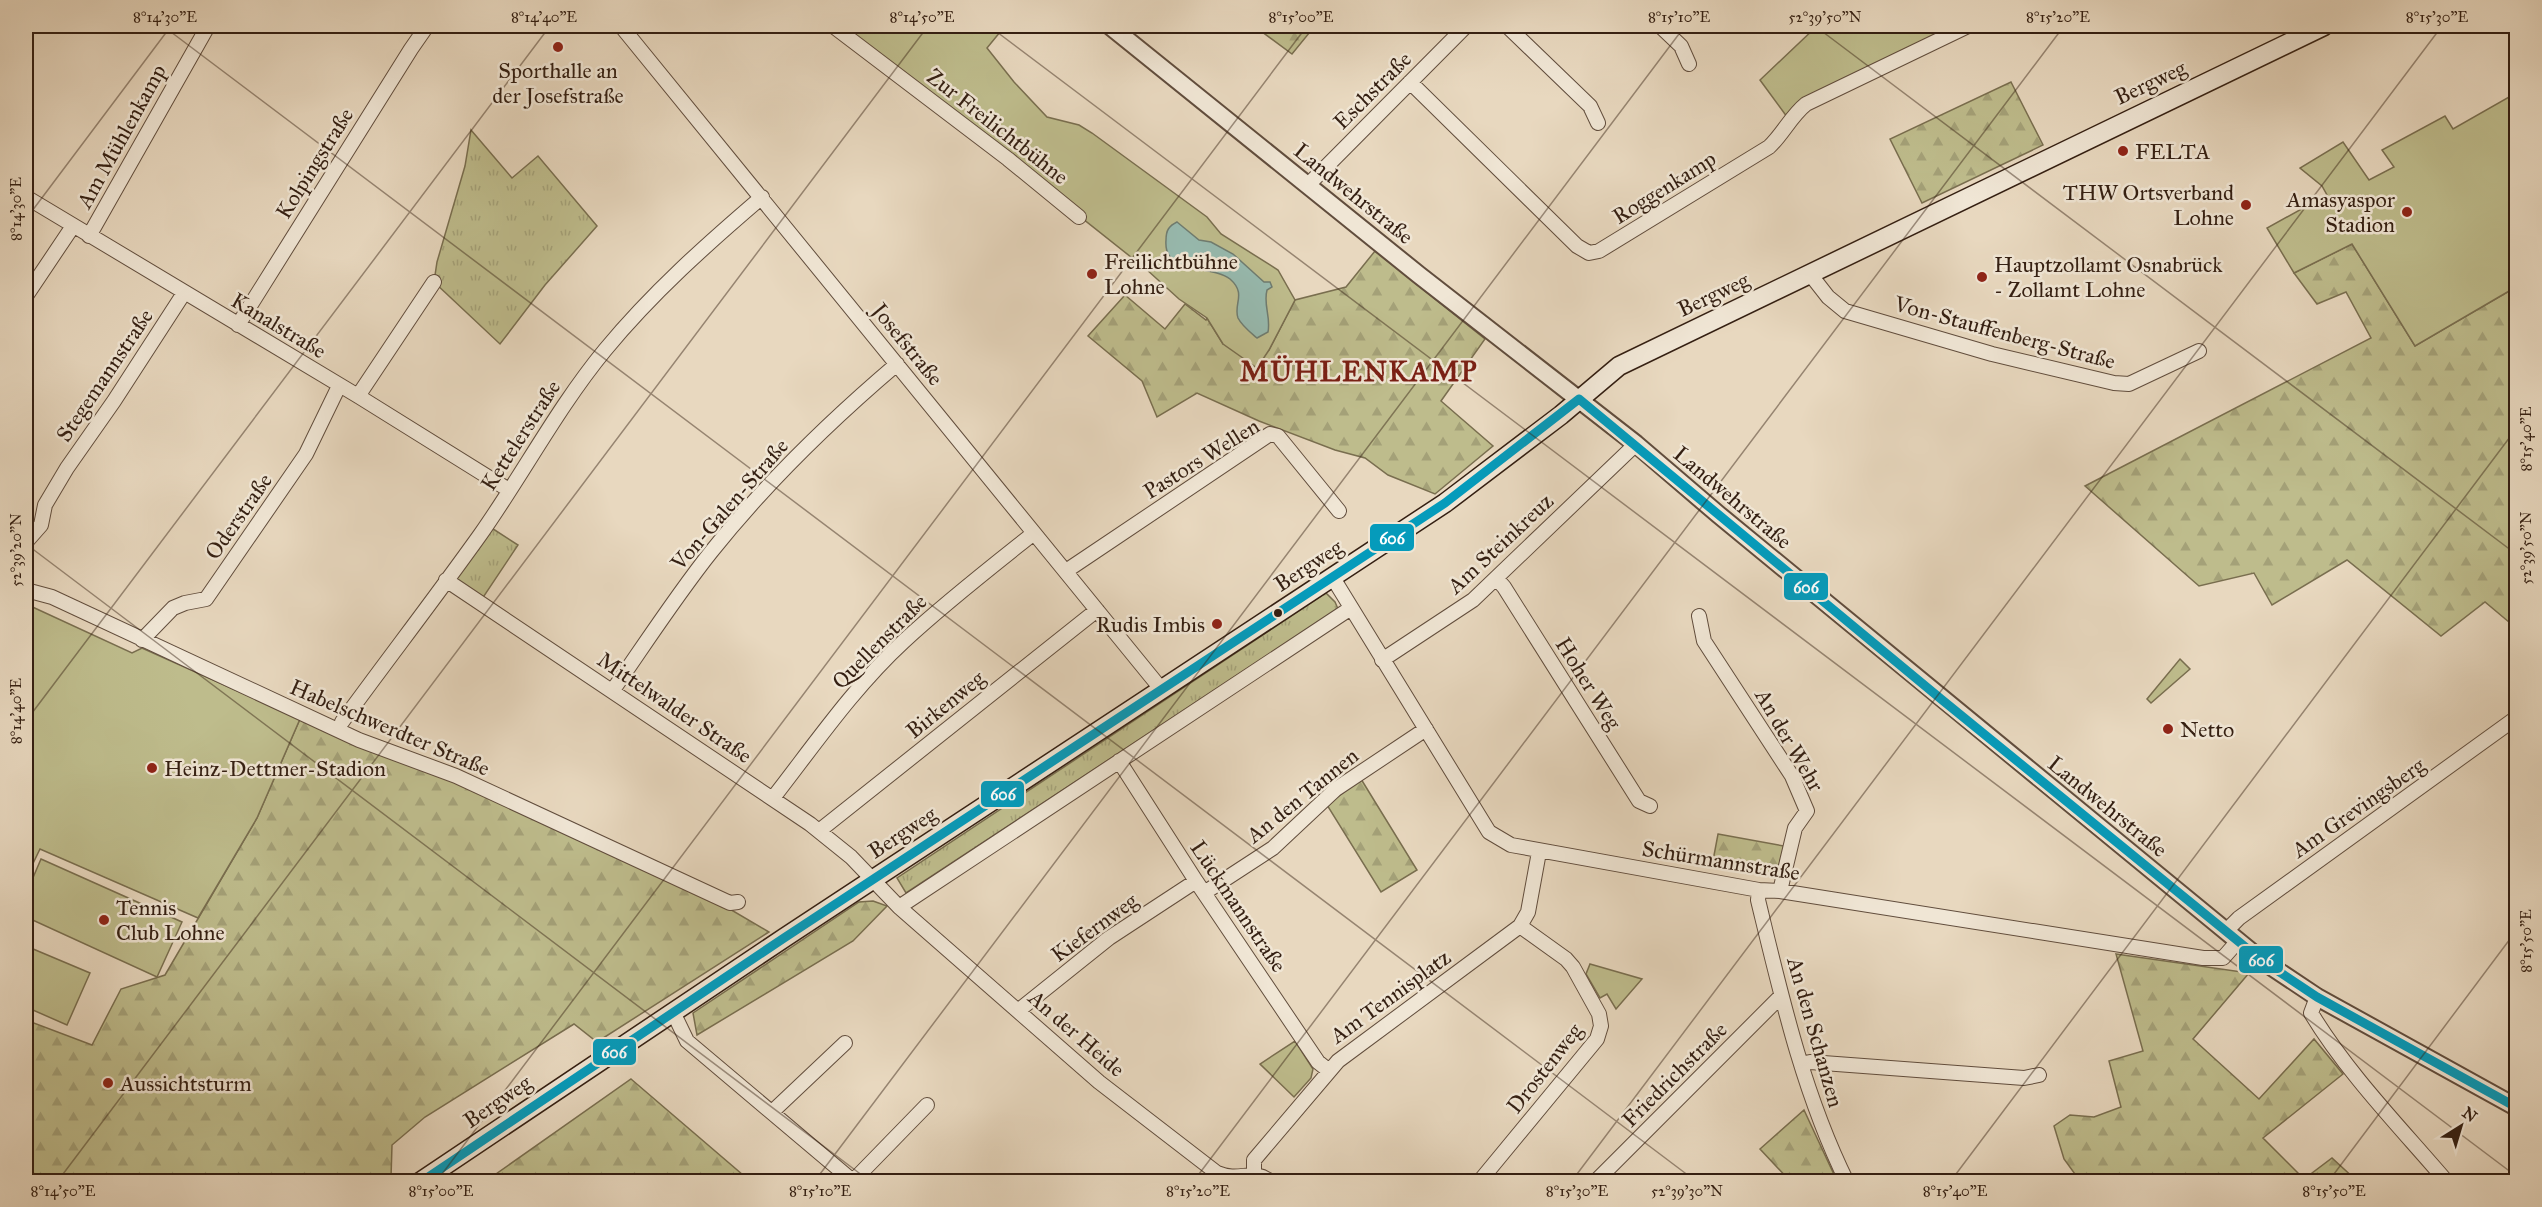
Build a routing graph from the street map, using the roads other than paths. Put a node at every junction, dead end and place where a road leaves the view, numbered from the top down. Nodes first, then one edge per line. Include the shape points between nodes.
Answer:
1 (208, 26) edge
2 (427, 26) edge
3 (621, 26) edge
4 (833, 26) edge
5 (1110, 26) edge
6 (1466, 26) edge
7 (1507, 26) edge
8 (1660, 26) edge
9 (1968, 26) edge
10 (2324, 26) edge
11 (1689, 64) dead end
12 (1410, 82) junction
13 (1598, 123) dead end
14 (1308, 185) junction
15 (26, 197) edge
16 (762, 197) junction
17 (1079, 217) dead end
18 (73, 226) junction
19 (89, 236) junction
20 (1810, 274) junction
21 (434, 282) dead end
22 (184, 293) junction
23 (26, 296) edge
24 (238, 325) junction
25 (2199, 351) dead end
26 (897, 364) junction
27 (339, 386) junction
28 (357, 396) junction
29 (1579, 399) junction
30 (1636, 444) junction
31 (509, 490) junction
32 (1339, 511) dead end
33 (1034, 533) junction
34 (26, 542) edge
35 (1066, 571) junction
36 (1333, 578) junction
37 (1496, 578) junction
38 (446, 580) junction
39 (26, 590) edge
40 (1351, 608) junction
41 (1097, 610) junction
42 (1699, 616) dead end
43 (142, 640) junction
44 (1382, 660) junction
45 (613, 690) junction
46 (1162, 690) junction
47 (2517, 718) edge
48 (342, 722) dead end
49 (1426, 729) junction
50 (1119, 761) junction
51 (773, 798) junction
52 (1650, 806) dead end
53 (819, 831) junction
54 (1539, 852) junction
55 (874, 879) junction
56 (1200, 887) junction
57 (1759, 890) junction
58 (1780, 891) junction
59 (738, 902) dead end
60 (900, 907) junction
61 (1520, 926) junction
62 (2232, 936) junction
63 (1781, 996) junction
64 (2317, 997) junction
65 (1019, 1010) junction
66 (673, 1012) junction
67 (845, 1043) dead end
68 (1801, 1064) junction
69 (1328, 1070) junction
70 (2039, 1075) dead end
71 (927, 1105) dead end
72 (2517, 1107) edge
73 (772, 1112) junction
74 (1254, 1174) junction
75 (853, 1181) edge
76 (420, 1182) edge
77 (1271, 1182) edge
78 (1479, 1182) edge
79 (1595, 1182) edge
80 (1847, 1182) edge
81 (2447, 1182) edge

1 - 19 street, Am Mühlenkamp
2 - 24 street, Kolpingstraße
3 - 16 street, Josefstraße
4 - 17 street, Zur Freilichtbühne
5 - 14 street, Landwehrstraße
6 - 12 street, Eschstraße
7 - 13 street via 1590,106
8 - 11 street via 1682,46
9 - 12 street, Roggenkamp via 1806,104 1769,147 1599,251 1588,253
10 - 20 main road, Bergweg
12 - 14 street, Eschstraße
14 - 29 street, Landwehrstraße
15 - 18 street, Kanalstraße
16 - 26 street, Josefstraße
16 - 31 street, Kettelerstraße via 708,243 634,316 574,391
18 - 19 street, Kanalstraße
18 - 23 street
19 - 22 street, Kanalstraße
20 - 25 street, Von-Stauffenberg-Straße via 1845,311 1992,354 2114,383 2129,384
20 - 29 main road, Bergweg via 1634,357
21 - 28 street
22 - 24 street, Kanalstraße
22 - 34 street, Stegemannstraße via 67,468 45,505 41,525
24 - 27 street, Kanalstraße
26 - 33 street, Josefstraße
26 - 45 street, Von-Galen-Straße via 838,414 744,512 710,553
27 - 28 street, Kanalstraße
27 - 43 street, Oderstraße via 306,454 206,599 173,608
28 - 31 street, Kanalstraße
29 - 30 street, Landwehrstraße
29 - 36 main road, Bergweg via 1477,481
30 - 37 street, Am Steinkreuz
30 - 62 street, Landwehrstraße
31 - 38 street, Kettelerstraße
32 - 35 street, Pastors Wellen via 1284,442 1270,434
33 - 35 street, Josefstraße
33 - 51 street, Quellenstraße via 903,641 841,710
35 - 41 street, Josefstraße
36 - 40 street, Schürmannstraße
36 - 46 main road, Bergweg
37 - 44 street, Am Steinkreuz via 1465,606
37 - 52 street, Hoher Weg via 1639,801
38 - 45 street, Mittelwalder Straße
38 - 48 street, Kettelerstraße
39 - 43 street, Habelschwerdter Straße via 52,597
40 - 44 street, Schürmannstraße
40 - 50 street
41 - 46 street, Josefstraße
41 - 53 street, Birkenweg
42 - 58 street, An der Wehr via 1704,641 1792,776 1807,811 1795,828
43 - 59 street, Habelschwerdter Straße via 359,740 456,776 730,903
44 - 49 street, Schürmannstraße
45 - 51 street, Mittelwalder Straße
46 - 55 main road, Bergweg
47 - 62 street, Am Grevingsberg via 2240,918
49 - 54 street, Schürmannstraße via 1489,832 1511,845
49 - 56 street, An den Tannen via 1336,789 1273,848
50 - 56 street, Lückmannstraße
50 - 60 street
51 - 53 street, Mittelwalder Straße
53 - 55 street, Mittelwalder Straße
54 - 57 street, Schürmannstraße
54 - 61 street via 1528,912
55 - 60 street, An der Heide
55 - 66 main road, Bergweg
56 - 65 street, Kiefernweg via 1109,938
56 - 69 street, Lückmannstraße via 1318,1062
57 - 58 street, Schürmannstraße
57 - 63 street, An den Schanzen via 1758,900
58 - 62 street, Schürmannstraße via 2204,958 2223,958
60 - 65 street, An der Heide
61 - 69 street, Am Tennisplatz
61 - 78 street, Drostenweg via 1573,967 1599,1014 1601,1026 1597,1039
62 - 64 street, Landwehrstraße
63 - 68 street, An den Schanzen
63 - 79 street, Friedrichstraße
64 - 72 street, Landwehrstraße
64 - 81 street via 2311,1013 2323,1032
65 - 74 street, An der Heide via 1099,1082 1217,1173 1230,1178
66 - 73 street via 687,1041
66 - 76 main road, Bergweg
67 - 73 street
68 - 70 street via 2024,1078
68 - 80 street, An den Schanzen via 1815,1110
69 - 74 street, Am Tennisplatz via 1254,1160
71 - 75 street
73 - 75 street
74 - 77 street, An der Heide

